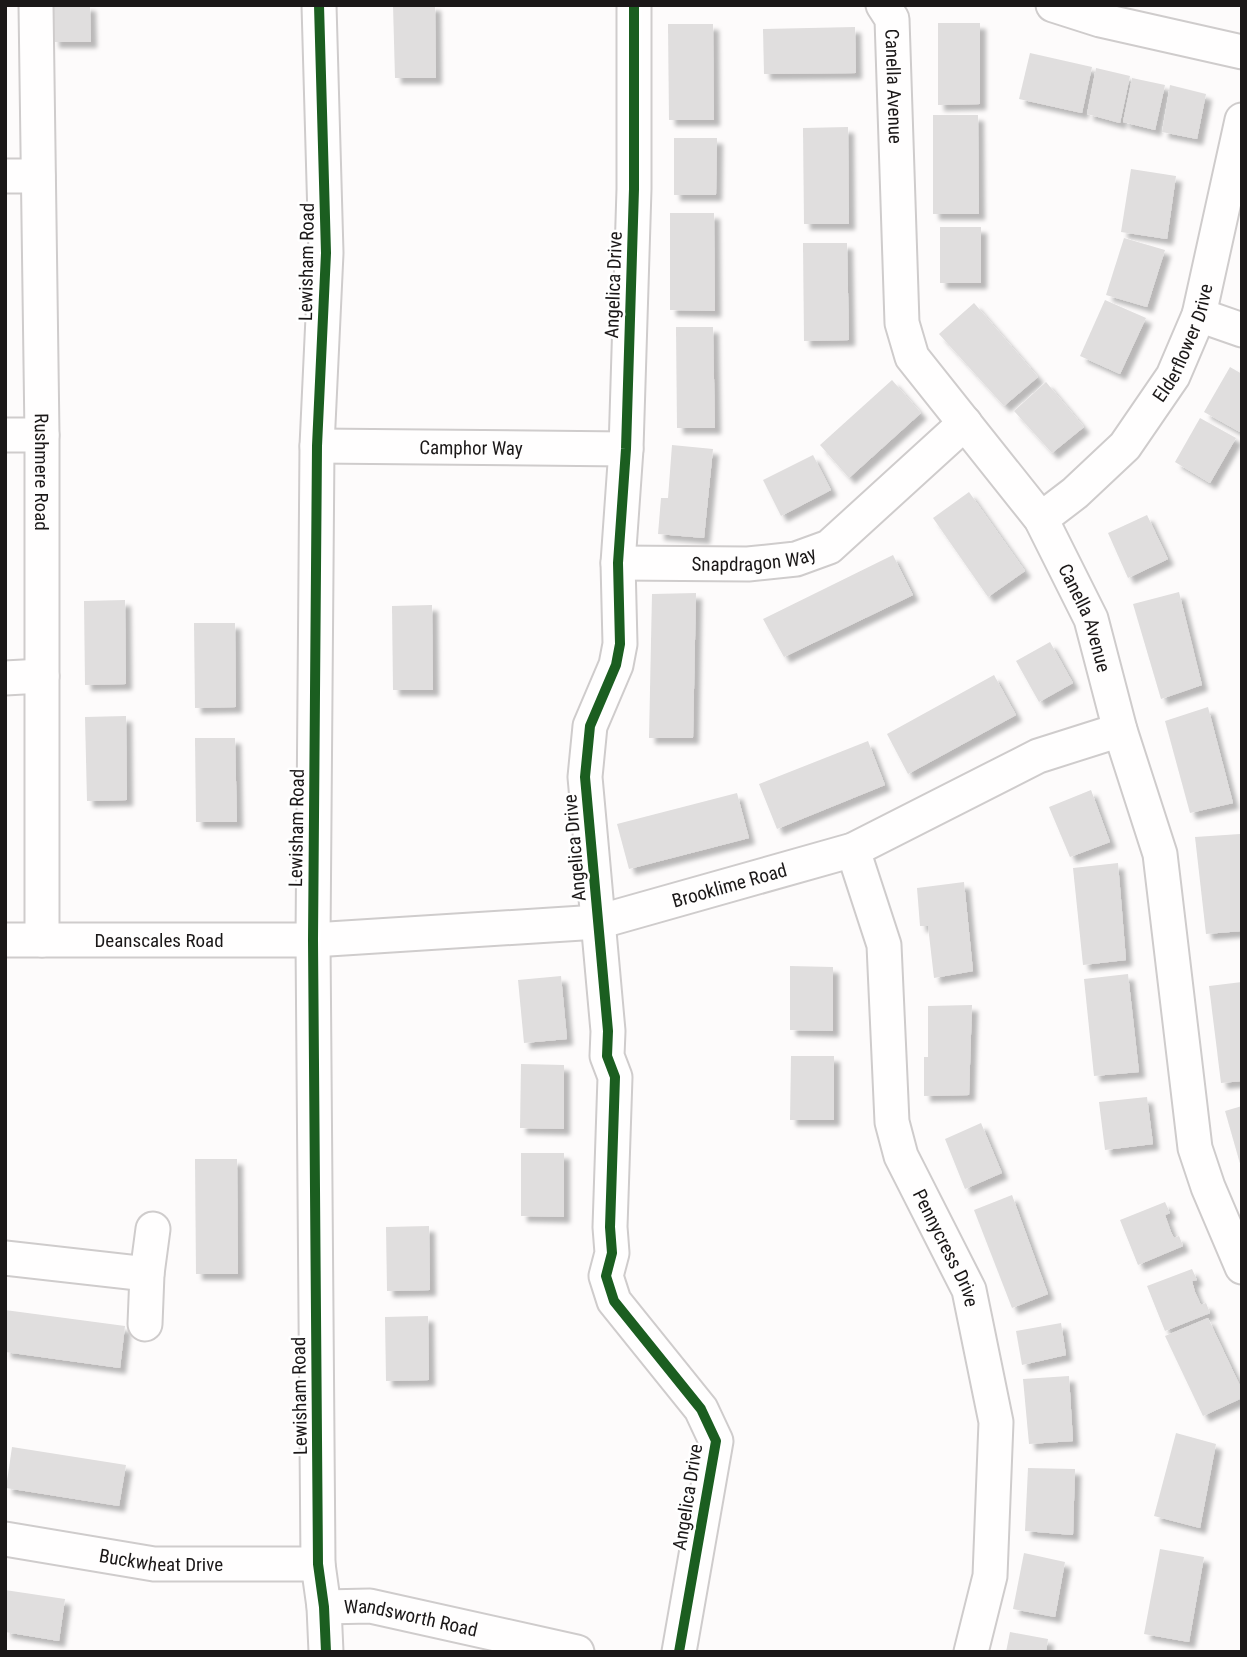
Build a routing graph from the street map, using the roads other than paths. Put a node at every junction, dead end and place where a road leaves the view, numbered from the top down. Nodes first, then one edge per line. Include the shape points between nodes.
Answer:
1 (36, 5) edge
2 (319, 5) edge
3 (634, 5) edge
4 (883, 5) edge
5 (1053, 5) edge
6 (1242, 52) edge
7 (1242, 120) edge
8 (21, 176) edge
9 (1199, 315) junction
10 (1242, 330) edge
11 (965, 423) junction
12 (5, 435) edge
13 (41, 435) junction
14 (317, 446) junction
15 (626, 449) junction
16 (1041, 519) junction
17 (618, 563) junction
18 (42, 676) junction
19 (5, 678) edge
20 (1119, 730) junction
21 (853, 850) junction
22 (598, 922) junction
23 (5, 940) edge
24 (42, 940) junction
25 (313, 940) junction
26 (153, 1229) dead end
27 (5, 1258) edge
28 (1242, 1267) edge
29 (147, 1274) junction
30 (145, 1324) dead end
31 (5, 1539) edge
32 (318, 1564) junction
33 (324, 1607) junction
34 (326, 1652) edge
35 (577, 1652) edge
36 (679, 1652) edge
37 (971, 1652) edge

1 - 8 street, Rushmere Road
2 - 14 street, Lewisham Road via 326,253
3 - 15 street, Angelica Drive
4 - 11 street, Canella Avenue via 892,19 902,323 912,357
5 - 6 street
7 - 9 street, Elderflower Drive
8 - 13 street, Rushmere Road
9 - 10 street
9 - 16 street, Elderflower Drive via 1173,376 1125,446
11 - 16 street, Canella Avenue
11 - 17 street, Snapdragon Way via 829,547 796,559 748,564
12 - 13 street
13 - 18 street, Rushmere Road
14 - 15 street, Camphor Way
14 - 25 street, Lewisham Road
15 - 17 street, Angelica Drive
16 - 20 street, Canella Avenue via 1091,619
17 - 22 street, Angelica Drive via 620,644 590,726 585,777
18 - 19 street
18 - 24 street, Rushmere Road
20 - 21 street, Brooklime Road via 1038,755
20 - 28 street, Canella Avenue via 1160,854 1195,1148
21 - 22 street, Brooklime Road
21 - 37 street, Pennycress Drive via 884,945 892,1122 901,1156 969,1290 996,1422 989,1576
22 - 25 street, Brooklime Road
22 - 36 street, Angelica Drive via 607,1056 615,1077 612,1253 606,1276 614,1301 701,1409 716,1441
23 - 24 street, Deanscales Road
24 - 25 street, Deanscales Road
25 - 32 street, Lewisham Road
26 - 29 street
27 - 29 street
29 - 30 street
31 - 32 street, Buckwheat Drive via 154,1564
32 - 33 street, Lewisham Road
33 - 34 street, Lewisham Road
33 - 35 street, Wandsworth Road via 370,1606

